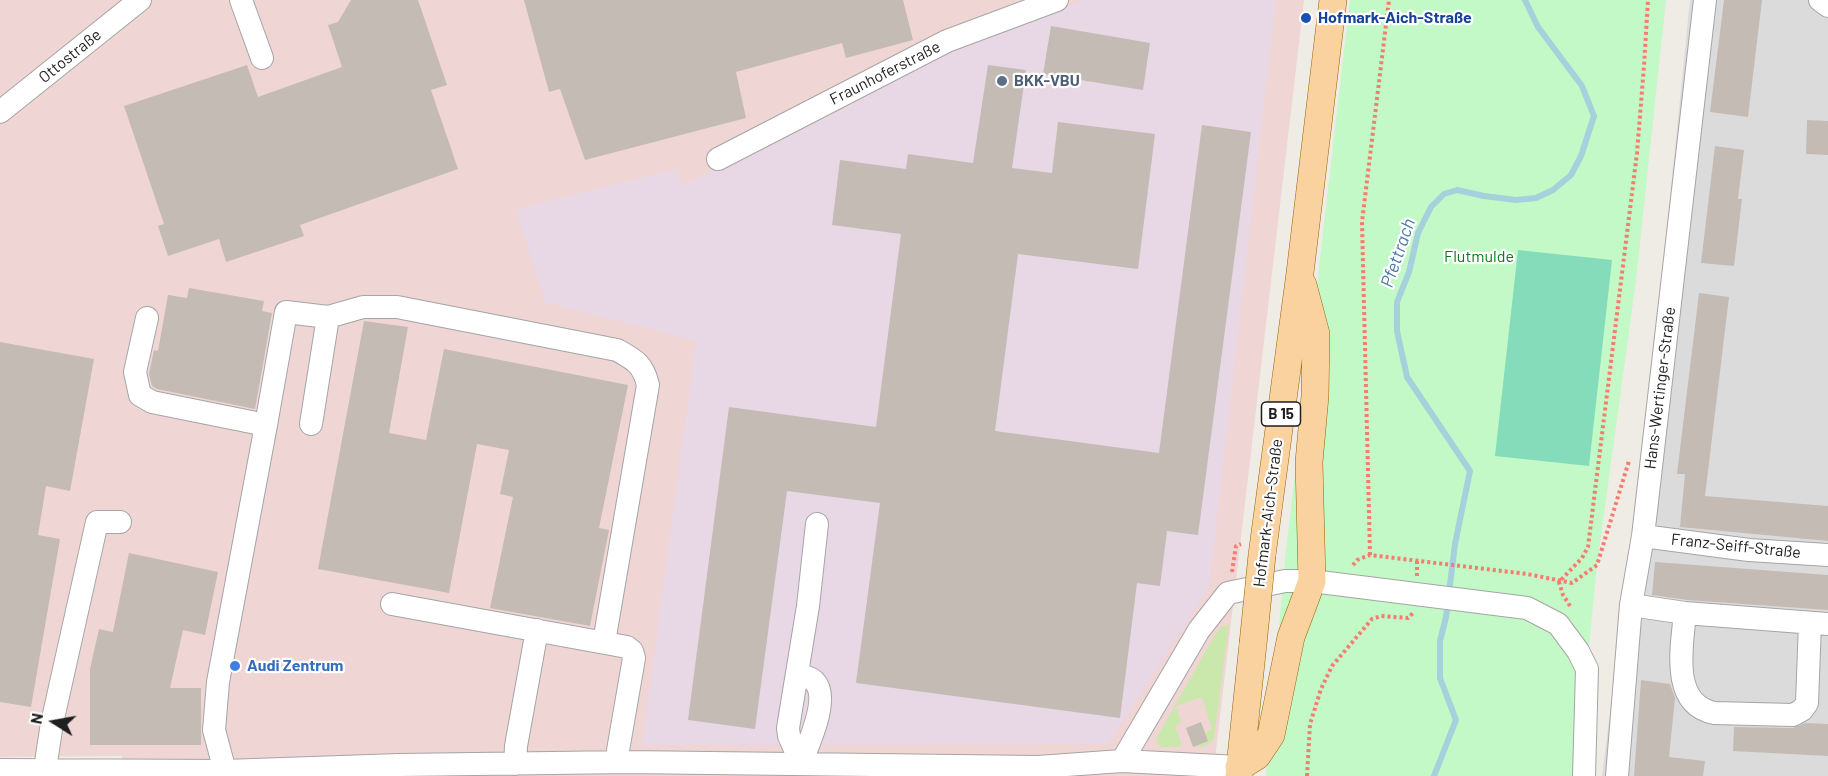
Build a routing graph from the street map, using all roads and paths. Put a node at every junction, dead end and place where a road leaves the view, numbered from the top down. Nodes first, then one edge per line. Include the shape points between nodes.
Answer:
1 (140, 0) edge
2 (241, 0) edge
3 (1057, 0) edge
4 (1333, 0) edge
5 (1389, 0) edge
6 (1648, 0) edge
7 (1705, 0) edge
8 (1820, 0) edge
9 (1828, 6) edge
10 (262, 58) dead end
11 (0, 112) edge
12 (718, 159) dead end
13 (1300, 273) junction
14 (328, 317) junction
15 (147, 318) dead end
16 (311, 424) dead end
17 (266, 425) junction
18 (1629, 460) dead end
19 (120, 522) dead end
20 (817, 524) dead end
21 (1643, 536) junction
22 (1828, 555) edge
23 (1312, 581) junction
24 (1559, 582) junction
25 (392, 604) dead end
26 (1630, 605) junction
27 (1685, 613) junction
28 (1413, 615) dead end
29 (1819, 624) edge
30 (537, 630) junction
31 (604, 642) junction
32 (1122, 761) junction
33 (616, 762) junction
34 (801, 763) junction
35 (515, 764) junction
36 (45, 769) junction
37 (0, 770) edge
38 (225, 771) junction
39 (899, 771) edge
40 (1038, 771) edge
41 (1239, 772) edge
42 (279, 773) edge
43 (1307, 776) edge
44 (1584, 776) edge
45 (1617, 776) edge

1 - 11 street, Ottostraße
2 - 10 street
3 - 12 street, Fraunhoferstraße via 946,41
4 - 13 main road, Hofmark-Aich-Straße / B 15
5 - 24 path via 1362,222 1370,555 1527,574
6 - 24 path via 1637,153 1588,547
7 - 21 street, Hans-Wertinger-Straße
8 - 9 street
13 - 23 main road via 1316,334 1309,462
13 - 41 main road, Hofmark-Aich-Straße / B 15, bridge via 1262,555
14 - 16 street
14 - 17 street via 286,312
14 - 31 street via 363,307 397,307 617,350 644,371 648,385
15 - 17 street via 135,372 140,395 152,402
17 - 38 street via 218,682 214,730
18 - 24 path via 1597,565 1572,583
19 - 36 street via 97,522
20 - 34 street via 788,728
21 - 22 street, Franz-Seiff-Straße via 1749,550
21 - 26 street, Hans-Wertinger-Straße
23 - 32 street via 1285,581 1228,592 1198,630
23 - 41 main road via 1292,637 1271,735 1257,756
23 - 44 street via 1527,608 1558,624 1587,669
25 - 30 street
26 - 27 street
26 - 45 street, Hans-Wertinger-Straße
27 - 29 street
27 - 29 street via 1681,656 1686,690 1695,705 1714,713 1792,715 1802,710
28 - 43 path via 1371,619 1332,666 1310,724
30 - 31 street
30 - 35 street
31 - 33 street via 627,647 634,658
32 - 40 street
32 - 41 street
33 - 34 street
33 - 35 street
34 - 39 street
35 - 42 street via 399,765
36 - 37 street
36 - 38 street
38 - 42 street
39 - 40 street

